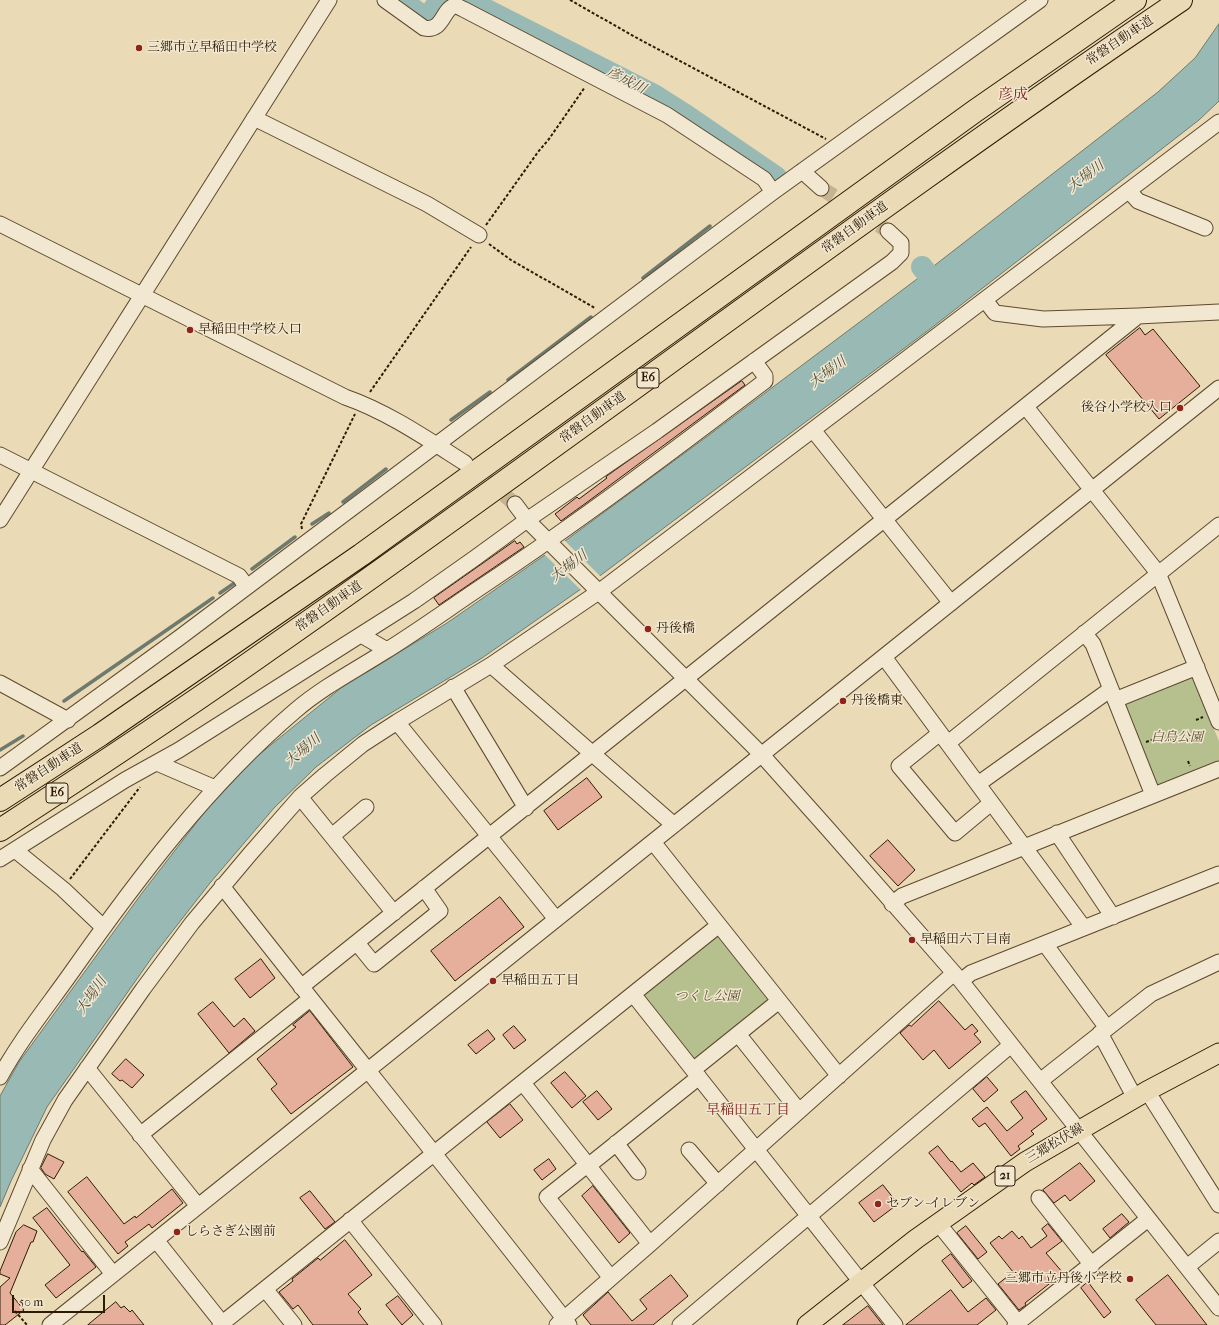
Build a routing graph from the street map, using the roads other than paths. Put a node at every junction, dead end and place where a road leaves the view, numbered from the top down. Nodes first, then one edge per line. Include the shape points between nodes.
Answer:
1 (329, 0) edge
2 (385, 0) edge
3 (1040, 0) edge
4 (1135, 0) edge
5 (1181, 0) edge
6 (254, 118) junction
7 (1219, 122) edge
8 (802, 171) junction
9 (821, 188) tunnel mouth
10 (1129, 191) junction
11 (773, 192) junction
12 (0, 224) edge
13 (1205, 228) dead end
14 (888, 231) tunnel mouth
15 (479, 236) road end
16 (142, 295) junction
17 (985, 300) junction
18 (1219, 312) edge
19 (1138, 316) junction
20 (754, 361) junction
21 (1219, 388) edge
22 (1026, 407) junction
23 (813, 430) junction
24 (436, 445) junction
25 (0, 455) edge
26 (461, 466) tunnel mouth
27 (31, 471) junction
28 (1093, 489) junction
29 (510, 507) tunnel mouth
30 (0, 520) edge
31 (527, 520) junction
32 (886, 520) junction
33 (1219, 525) edge
34 (550, 542) junction
35 (1158, 573) junction
36 (247, 587) junction
37 (598, 589) junction
38 (951, 603) junction
39 (1084, 633) junction
40 (361, 635) junction
41 (387, 650) junction
42 (884, 657) junction
43 (491, 665) junction
44 (1197, 667) junction
45 (686, 679) junction
46 (0, 683) edge
47 (454, 688) junction
48 (1113, 695) junction
49 (68, 720) junction
50 (397, 722) junction
51 (1219, 722) edge
52 (944, 738) junction
53 (593, 754) junction
54 (762, 755) junction
55 (157, 763) junction
56 (0, 768) edge
57 (1219, 769) edge
58 (978, 784) junction
59 (215, 788) junction
60 (1153, 795) junction
61 (300, 797) junction
62 (0, 800) edge
63 (991, 803) junction
64 (366, 807) dead end
65 (526, 808) junction
66 (674, 825) junction
67 (0, 830) edge
68 (1058, 833) junction
69 (332, 836) junction
70 (489, 836) junction
71 (654, 842) junction
72 (1024, 847) junction
73 (15, 850) junction
74 (0, 860) edge
75 (1219, 874) edge
76 (222, 886) junction
77 (424, 888) junction
78 (892, 904) junction
79 (394, 913) junction
80 (1113, 916) junction
81 (556, 919) junction
82 (719, 925) junction
83 (104, 927) junction
84 (1084, 928) junction
85 (357, 943) junction
86 (1045, 944) junction
87 (1219, 962) edge
88 (958, 977) junction
89 (301, 988) junction
90 (633, 994) junction
91 (310, 999) junction
92 (779, 1001) junction
93 (1103, 1031) junction
94 (738, 1034) junction
95 (1011, 1045) junction
96 (1219, 1053) edge
97 (87, 1068) junction
98 (368, 1070) junction
99 (696, 1074) junction
100 (839, 1076) junction
101 (0, 1077) edge
102 (1040, 1081) junction
103 (523, 1083) junction
104 (1141, 1095) junction
105 (799, 1111) junction
106 (1078, 1130) junction
107 (140, 1135) junction
108 (616, 1143) junction
109 (756, 1149) junction
110 (689, 1150) dead end
111 (434, 1154) junction
112 (588, 1165) junction
113 (30, 1170) junction
114 (638, 1172) dead end
115 (718, 1184) junction
116 (1040, 1198) dead end
117 (1219, 1205) edge
118 (198, 1206) junction
119 (809, 1216) junction
120 (1148, 1219) junction
121 (350, 1220) junction
122 (938, 1223) junction
123 (156, 1240) junction
124 (1219, 1241) edge
125 (0, 1242) edge
126 (650, 1244) junction
127 (1092, 1265) junction
128 (1187, 1267) junction
129 (113, 1274) junction
130 (611, 1278) junction
131 (861, 1282) junction
132 (265, 1289) junction
133 (1219, 1308) edge
134 (564, 1323) edge
135 (221, 1324) edge
136 (1017, 1324) edge
137 (50, 1325) edge
138 (294, 1325) edge
139 (434, 1325) edge
140 (680, 1325) edge
141 (807, 1325) edge
142 (895, 1325) edge

1 - 6 street
2 - 11 street via 429,29 435,27 449,9 456,6 668,115 764,179
3 - 8 street
4 - 62 highway, 常磐自動車道 / E6 via 943,134 361,555 106,731
5 - 67 highway, 常磐自動車道 / E6 via 991,131 269,650
6 - 15 street via 427,204
6 - 16 street
7 - 10 street
8 - 9 street
8 - 11 street
10 - 13 street via 1138,201
10 - 17 street
11 - 24 street
12 - 16 street
14 - 20 street via 900,243 901,253 892,262
16 - 24 street via 362,404
16 - 27 street
17 - 19 street via 995,313 1043,319
17 - 23 street
18 - 19 street
19 - 22 street
20 - 31 street
20 - 34 street via 765,376 765,381
21 - 28 street
22 - 28 street
22 - 32 street
23 - 32 street
23 - 37 street
24 - 26 street
24 - 36 street
25 - 27 street
27 - 30 street
27 - 36 street via 239,576
28 - 35 street
28 - 38 street
29 - 31 street
31 - 34 street
31 - 40 street via 414,601
32 - 38 street
32 - 45 street
33 - 35 street
34 - 37 street
34 - 41 street
35 - 39 street
35 - 44 street
36 - 49 street
37 - 43 street
37 - 45 street
38 - 42 street
39 - 48 street via 1093,644
39 - 52 street
40 - 41 street
40 - 55 street
41 - 59 street via 351,671 298,708
42 - 52 street
42 - 54 street
43 - 47 street
43 - 53 street
44 - 48 street
44 - 51 street
45 - 53 street
45 - 54 street
46 - 49 street
47 - 50 street
47 - 65 street
48 - 58 street
48 - 60 street
49 - 56 street
50 - 61 street via 363,744
50 - 70 street
52 - 58 street
52 - 63 street via 899,766 955,833
53 - 65 street
53 - 66 street
54 - 66 street
54 - 78 street
55 - 59 street
55 - 73 street via 125,780
57 - 60 street
58 - 63 street
59 - 83 street via 162,851
60 - 68 street
61 - 69 street
61 - 76 street
63 - 72 street
64 - 69 street
65 - 70 street
66 - 71 street
68 - 72 street
68 - 80 street
69 - 79 street
70 - 77 street
70 - 81 street
71 - 81 street
71 - 82 street
72 - 78 street via 902,896
72 - 84 street
73 - 74 street
73 - 83 street
75 - 80 street
76 - 89 street
76 - 97 street via 192,923
77 - 79 street
77 - 85 street via 440,911 434,916 374,964
78 - 88 street
79 - 85 street
80 - 84 street
81 - 98 street
82 - 90 street
82 - 92 street
83 - 101 street
84 - 86 street
85 - 89 street
86 - 88 street
86 - 93 street
87 - 93 street via 1151,994
88 - 95 street
88 - 100 street
89 - 91 street
90 - 99 street
90 - 103 street
91 - 98 street
91 - 107 street
92 - 94 street
92 - 100 street
93 - 102 street
93 - 104 street
94 - 99 street
94 - 105 street
95 - 102 street
95 - 119 street
96 - 104 main road, 三郷松伏線 / 21
97 - 107 street
97 - 113 street via 65,1100
98 - 111 street
98 - 118 street
99 - 108 street
99 - 109 street
100 - 105 street
102 - 106 street
103 - 111 street
103 - 112 street
104 - 106 main road, 三郷松伏線 / 21
104 - 117 street
105 - 109 street
106 - 120 street
106 - 122 main road, 三郷松伏線 / 21 via 1025,1162
107 - 118 street
108 - 112 street
108 - 114 street
109 - 115 street
109 - 119 street
110 - 115 street
111 - 121 street
111 - 134 street
112 - 126 street
112 - 130 street via 547,1197
113 - 125 street
113 - 129 street
115 - 126 street
116 - 127 street
118 - 123 street
119 - 131 street
119 - 140 street
120 - 127 street
120 - 128 street
121 - 132 street
121 - 139 street
122 - 131 main road, 三郷松伏線 / 21
122 - 136 street
123 - 129 street
123 - 135 street
124 - 128 street
126 - 130 street
127 - 136 street
128 - 133 street
129 - 137 street
130 - 134 street
131 - 141 main road, 三郷松伏線 / 21
131 - 142 street
132 - 135 street
132 - 138 street

